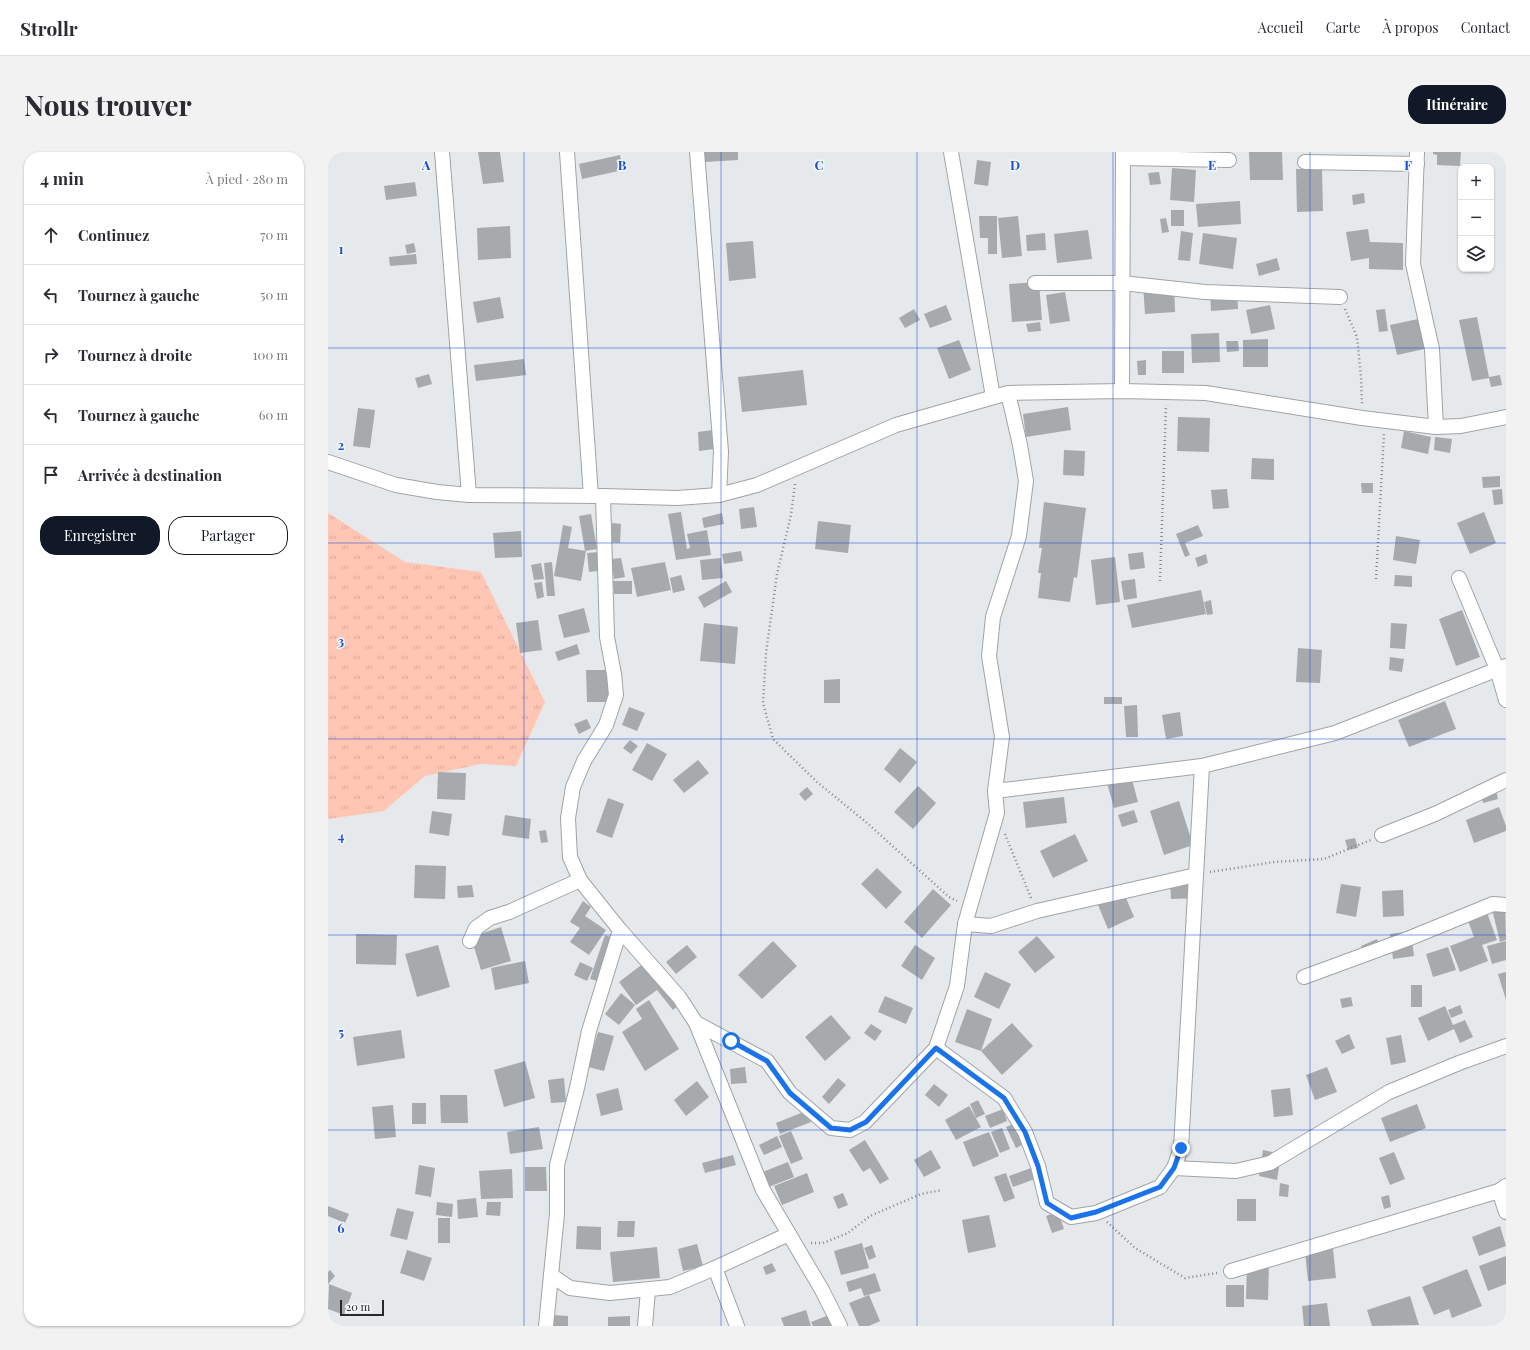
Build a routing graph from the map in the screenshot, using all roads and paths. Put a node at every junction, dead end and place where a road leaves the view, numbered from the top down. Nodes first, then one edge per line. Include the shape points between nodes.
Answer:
1 (442, 152) edge
2 (567, 152) edge
3 (697, 152) edge
4 (951, 152) edge
5 (1123, 155) edge
6 (1417, 158) edge
7 (1229, 160) dead end
8 (1306, 162) dead end
9 (1035, 283) dead end
10 (1122, 283) junction
11 (1340, 297) joint
12 (1122, 391) junction
13 (1166, 392) junction
14 (1008, 393) junction
15 (993, 397) junction
16 (1506, 417) edge
17 (1362, 418) junction
18 (1385, 421) junction
19 (1436, 427) junction
20 (328, 462) edge
21 (798, 468) junction
22 (469, 495) junction
23 (719, 495) junction
24 (597, 496) junction
25 (1459, 578) dead end
26 (1160, 580) dead end
27 (1376, 580) dead end
28 (1501, 668) edge
29 (1506, 700) edge
30 (1202, 766) junction
31 (1506, 780) edge
32 (995, 791) junction
33 (997, 813) junction
34 (1382, 835) joint
35 (1196, 875) junction
36 (580, 880) junction
37 (1506, 905) edge
38 (969, 908) junction
39 (1037, 911) junction
40 (965, 924) junction
41 (620, 930) junction
42 (470, 941) dead end
43 (1304, 977) dead end
44 (696, 1023) junction
45 (1506, 1046) edge
46 (936, 1048) junction
47 (1174, 1168) junction
48 (1502, 1188) edge
49 (942, 1190) dead end
50 (1096, 1212) junction
51 (1506, 1212) edge
52 (791, 1239) junction
53 (715, 1268) junction
54 (1231, 1271) joint
55 (551, 1275) junction
56 (648, 1290) junction
57 (546, 1326) edge
58 (645, 1326) edge
59 (737, 1326) edge
60 (840, 1326) edge

1 - 22 street
2 - 24 street
3 - 23 street via 721,452
4 - 15 street
5 - 7 street
5 - 10 street
6 - 8 street
6 - 19 street via 1413,264 1432,350
9 - 10 street
10 - 11 street via 1205,292
10 - 12 street
11 - 17 path via 1356,337 1361,377
12 - 13 street
12 - 14 street
13 - 17 street via 1206,393
13 - 26 path
14 - 15 street
14 - 32 street via 1026,481 1019,536 993,617 989,656 1002,737
15 - 21 street via 896,425
16 - 19 street via 1461,426
17 - 18 street
18 - 19 street
18 - 27 path
20 - 22 street via 396,485
21 - 23 street via 757,485
21 - 38 path via 791,515 777,574 766,653 763,703 773,739 817,782 949,896
22 - 24 street
23 - 24 street via 677,498
24 - 36 street via 607,637 616,695 606,725 584,761 573,787 568,818 570,857
25 - 28 street
28 - 29 street
28 - 30 street via 1336,733
30 - 32 street
30 - 35 street
31 - 34 street via 1436,814
32 - 33 street
33 - 38 street
33 - 39 path
34 - 35 path via 1324,858 1274,862
35 - 39 street
35 - 47 street via 1181,1148
36 - 41 street
36 - 42 street via 490,918 476,928
37 - 43 street via 1493,904
38 - 40 street
39 - 40 street via 991,926
40 - 46 street via 957,986
41 - 44 street via 679,997
41 - 55 street via 589,1031 557,1165
44 - 46 street via 767,1061 790,1093 831,1128 850,1130 866,1122
44 - 52 street via 762,1190
45 - 47 street via 1389,1092 1270,1163 1236,1171
46 - 50 street via 1004,1098 1025,1132 1038,1166 1047,1203 1071,1218
47 - 50 street via 1160,1187
48 - 51 street
48 - 54 street
49 - 52 path via 920,1194 870,1216 848,1233 822,1243
50 - 54 path via 1135,1248 1185,1278
52 - 53 street
52 - 60 street
53 - 56 street via 670,1287
53 - 59 street
55 - 56 street via 570,1288 610,1293
55 - 57 street
56 - 58 street

